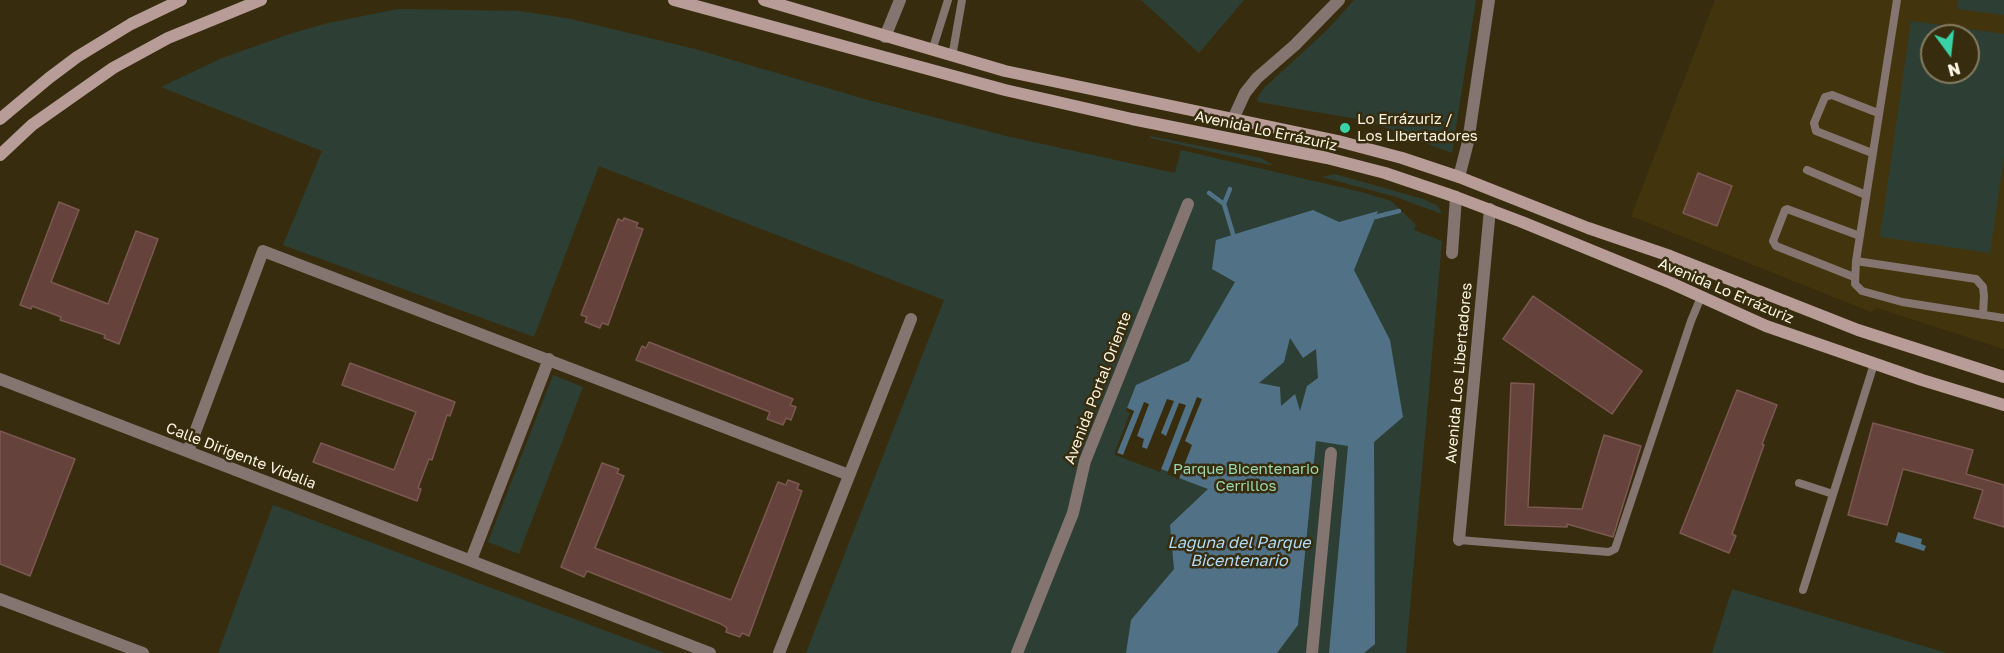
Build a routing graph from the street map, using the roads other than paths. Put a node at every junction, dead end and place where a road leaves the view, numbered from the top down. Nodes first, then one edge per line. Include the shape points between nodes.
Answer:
1 (181, 0) edge
2 (260, 0) edge
3 (674, 0) edge
4 (764, 0) edge
5 (900, 0) edge
6 (948, 0) edge
7 (962, 0) edge
8 (1339, 0) edge
9 (1489, 0) edge
10 (1897, 0) edge
11 (885, 37) junction
12 (932, 51) junction
13 (952, 57) junction
14 (1878, 113) junction
15 (0, 119) edge
16 (1233, 119) junction
17 (1872, 153) junction
18 (0, 155) edge
19 (1807, 170) dead end
20 (1459, 177) junction
21 (1866, 195) junction
22 (1456, 197) junction
23 (1188, 204) dead end
24 (1490, 209) junction
25 (1860, 236) junction
26 (1452, 253) dead end
27 (1856, 261) junction
28 (1854, 277) junction
29 (1701, 297) junction
30 (1983, 315) junction
31 (2004, 318) edge
32 (911, 319) dead end
33 (549, 359) junction
34 (1874, 364) junction
35 (2004, 377) edge
36 (0, 379) edge
37 (2004, 405) edge
38 (188, 451) junction
39 (1331, 453) dead end
40 (849, 475) junction
41 (1799, 483) dead end
42 (1833, 494) junction
43 (1459, 540) joint
44 (471, 560) junction
45 (1803, 590) dead end
46 (0, 599) edge
47 (143, 653) edge
48 (710, 653) edge
49 (779, 653) edge
50 (1017, 653) edge
51 (1312, 653) edge

1 - 15 main road via 77,57
2 - 18 main road via 168,38 113,68 32,125
3 - 22 main road, Avenida Lo Errázuriz via 1014,92 1347,163
4 - 11 main road, Avenida Lo Errázuriz
5 - 11 street
6 - 12 lane
7 - 13 lane
8 - 16 street via 1257,78
9 - 20 street via 1468,142
10 - 14 lane
11 - 12 main road, Avenida Lo Errázuriz
12 - 13 main road, Avenida Lo Errázuriz
13 - 16 main road, Avenida Lo Errázuriz
14 - 17 lane
14 - 17 lane via 1832,95 1826,96 1814,123 1816,131
16 - 20 main road, Avenida Lo Errázuriz via 1363,147
17 - 21 lane
19 - 21 lane
20 - 35 main road, Avenida Lo Errázuriz via 1848,326
21 - 25 lane
22 - 24 main road, Avenida Lo Errázuriz
22 - 26 street
23 - 50 street, Avenida Portal Oriente via 1085,460 1072,513
24 - 29 main road, Avenida Lo Errázuriz
24 - 43 street, Avenida Los Libertadores
25 - 27 lane
25 - 28 lane via 1787,209 1773,241 1776,246
27 - 28 lane
27 - 30 lane via 1976,279 1983,287
28 - 30 lane via 1862,291 1902,302
29 - 34 main road, Avenida Lo Errázuriz via 1766,326
29 - 43 lane via 1615,549 1609,552
30 - 31 lane
32 - 40 street
33 - 38 street via 263,251
33 - 40 street
33 - 44 street
34 - 37 main road, Avenida Lo Errázuriz
34 - 42 lane
36 - 38 street, Calle Dirigente Vidalia
38 - 44 street, Calle Dirigente Vidalia
39 - 51 street
40 - 49 street
41 - 42 lane
42 - 45 lane
44 - 48 street, Calle Dirigente Vidalia
46 - 47 street

